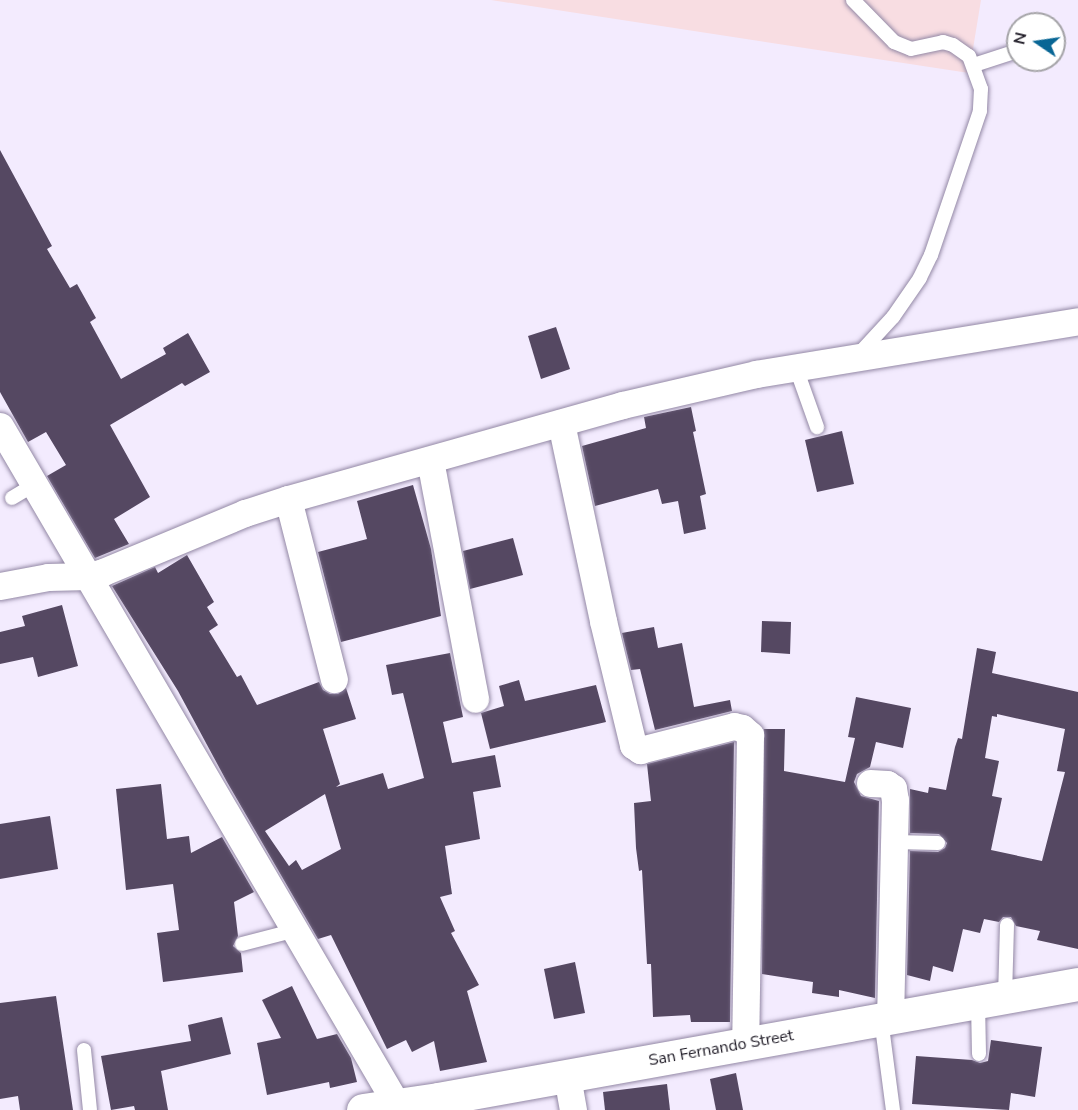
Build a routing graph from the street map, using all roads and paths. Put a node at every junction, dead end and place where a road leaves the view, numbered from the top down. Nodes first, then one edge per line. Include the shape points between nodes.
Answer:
1 (853, 0) edge
2 (1006, 54) edge
3 (974, 64) junction
4 (1078, 321) edge
5 (856, 358) junction
6 (796, 368) junction
7 (561, 423) junction
8 (0, 426) edge
9 (817, 427) dead end
10 (430, 460) junction
11 (288, 499) junction
12 (89, 576) junction
13 (0, 586) edge
14 (334, 680) dead end
15 (475, 699) dead end
16 (870, 783) dead end
17 (894, 842) junction
18 (938, 843) dead end
19 (1007, 925) dead end
20 (296, 930) junction
21 (242, 944) dead end
22 (1078, 984) edge
23 (991, 1000) junction
24 (886, 1018) junction
25 (745, 1044) junction
26 (84, 1050) dead end
27 (979, 1053) dead end
28 (567, 1076) junction
29 (441, 1105) edge
30 (378, 1108) edge
31 (90, 1110) edge
32 (573, 1110) edge
33 (893, 1110) edge

1 - 3 lane via 894,42 911,49 943,42 969,56
2 - 3 lane
3 - 5 lane via 981,89 980,111 931,255 893,317
4 - 5 street
5 - 6 street
6 - 7 street via 706,385
6 - 9 lane
7 - 10 street
7 - 25 street via 633,745 640,750 738,726 747,731 751,740
8 - 12 street via 24,491
10 - 11 street
10 - 15 street
11 - 12 street
11 - 14 street
12 - 13 street via 48,577
12 - 20 street
16 - 17 street via 893,788
17 - 18 lane
17 - 24 street
19 - 23 lane
20 - 21 lane
20 - 30 street
22 - 23 main road, San Fernando Street
23 - 24 main road, San Fernando Street
23 - 27 lane
24 - 25 main road, San Fernando Street
24 - 33 lane
25 - 28 main road, San Fernando Street
26 - 31 lane
28 - 29 main road, San Fernando Street
28 - 32 street
29 - 30 main road, San Fernando Street

